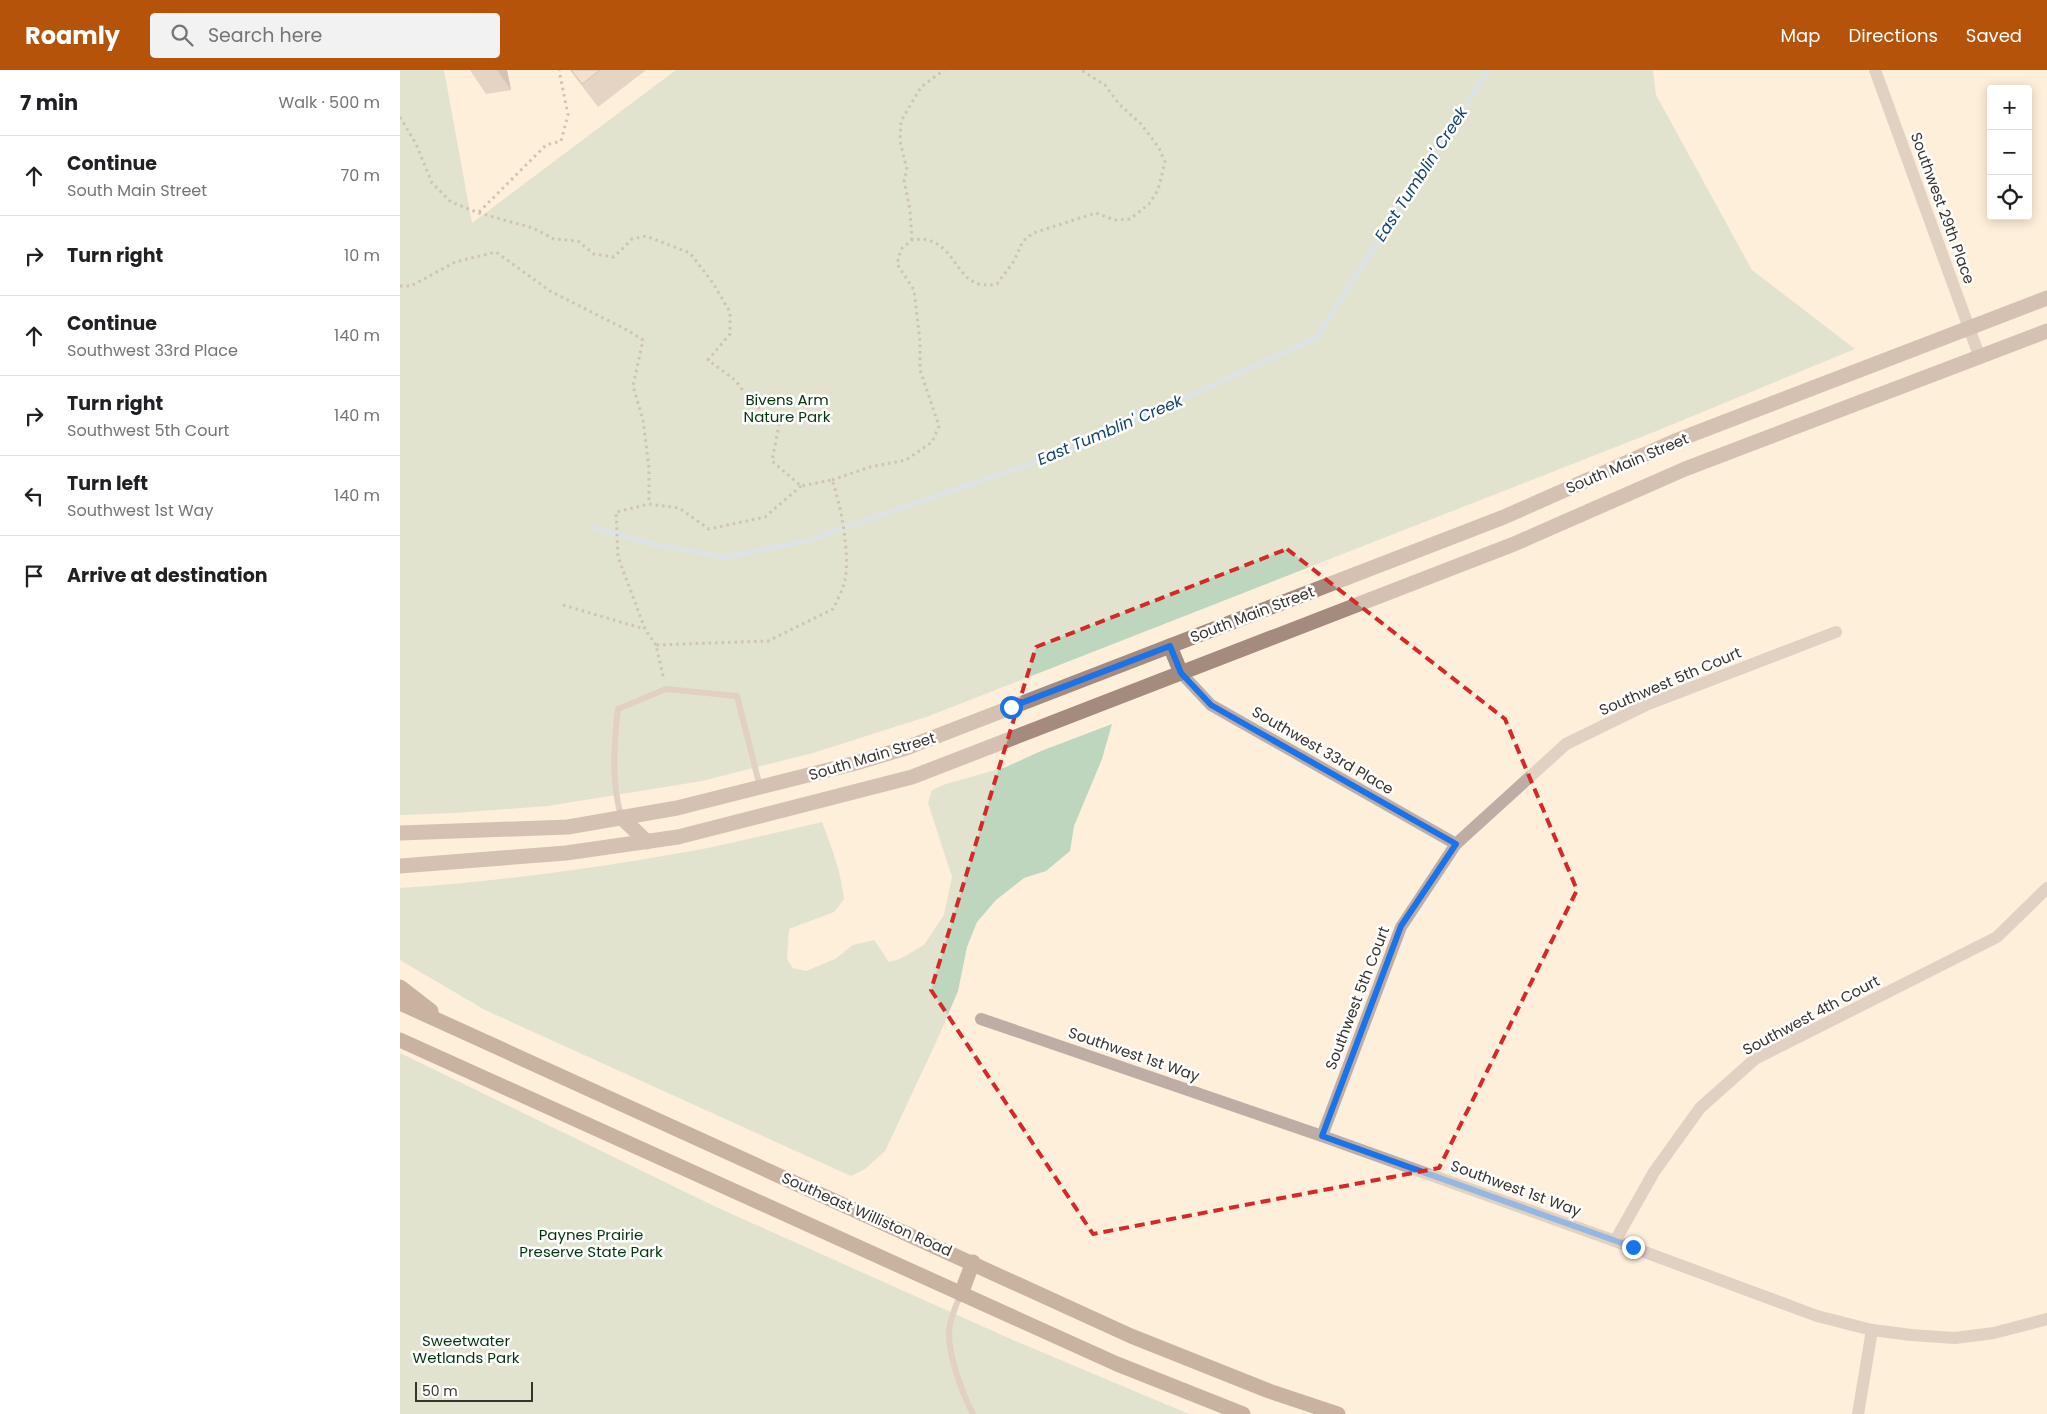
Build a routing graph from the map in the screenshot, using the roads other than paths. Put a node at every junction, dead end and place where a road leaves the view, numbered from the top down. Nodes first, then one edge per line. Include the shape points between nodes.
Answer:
1 (1875, 70) edge
2 (2047, 298) edge
3 (1969, 329) junction
4 (2047, 331) edge
5 (1980, 358) junction
6 (1836, 632) dead end
7 (1170, 646) junction
8 (1181, 673) junction
9 (856, 763) junction
10 (760, 788) junction
11 (866, 789) junction
12 (621, 817) junction
13 (400, 834) edge
14 (647, 842) junction
15 (1456, 844) junction
16 (400, 866) edge
17 (2047, 888) edge
18 (400, 987) edge
19 (400, 1003) edge
20 (981, 1019) dead end
21 (452, 1027) junction
22 (400, 1040) edge
23 (1322, 1136) junction
24 (1615, 1240) junction
25 (973, 1262) junction
26 (960, 1294) junction
27 (2047, 1319) edge
28 (1872, 1330) junction
29 (973, 1414) edge
30 (1243, 1414) edge
31 (1338, 1414) edge
32 (1858, 1414) edge

1 - 3 street, Southwest 29th Place
2 - 3 main road, South Main Street
3 - 5 street, Southwest 29th Place
3 - 7 main road, South Main Street via 1675,441 1504,517
4 - 5 main road, South Main Street
5 - 8 main road, South Main Street via 1684,468 1514,544
6 - 15 street, Southwest 5th Court via 1646,705 1566,744
7 - 8 main road
7 - 9 main road, South Main Street via 906,748
8 - 11 main road, South Main Street via 912,777
8 - 15 street, Southwest 33rd Place via 1211,705
9 - 10 main road, South Main Street
9 - 11 main road
10 - 12 main road, South Main Street via 677,808
10 - 12 lane via 737,696 666,689 618,710 615,795
11 - 14 main road, South Main Street
12 - 13 main road, South Main Street via 568,827
12 - 14 main road
14 - 16 main road, South Main Street via 566,853
15 - 23 street, Southwest 5th Court via 1401,926
17 - 24 street, Southwest 4th Court via 1997,937 1755,1059 1700,1108 1654,1172
18 - 21 highway
19 - 21 highway, Southeast Williston Road
20 - 23 street, Southwest 1st Way
21 - 25 highway, Southeast Williston Road
22 - 26 highway
23 - 24 street, Southwest 1st Way
24 - 28 street, Southwest 1st Way via 1817,1316
25 - 26 highway
25 - 31 highway, Southeast Williston Road via 1131,1336
26 - 29 lane via 950,1325 950,1341 965,1399
26 - 30 highway via 1117,1364
27 - 28 street, Southwest 1st Way via 1994,1333 1955,1338
28 - 32 street

